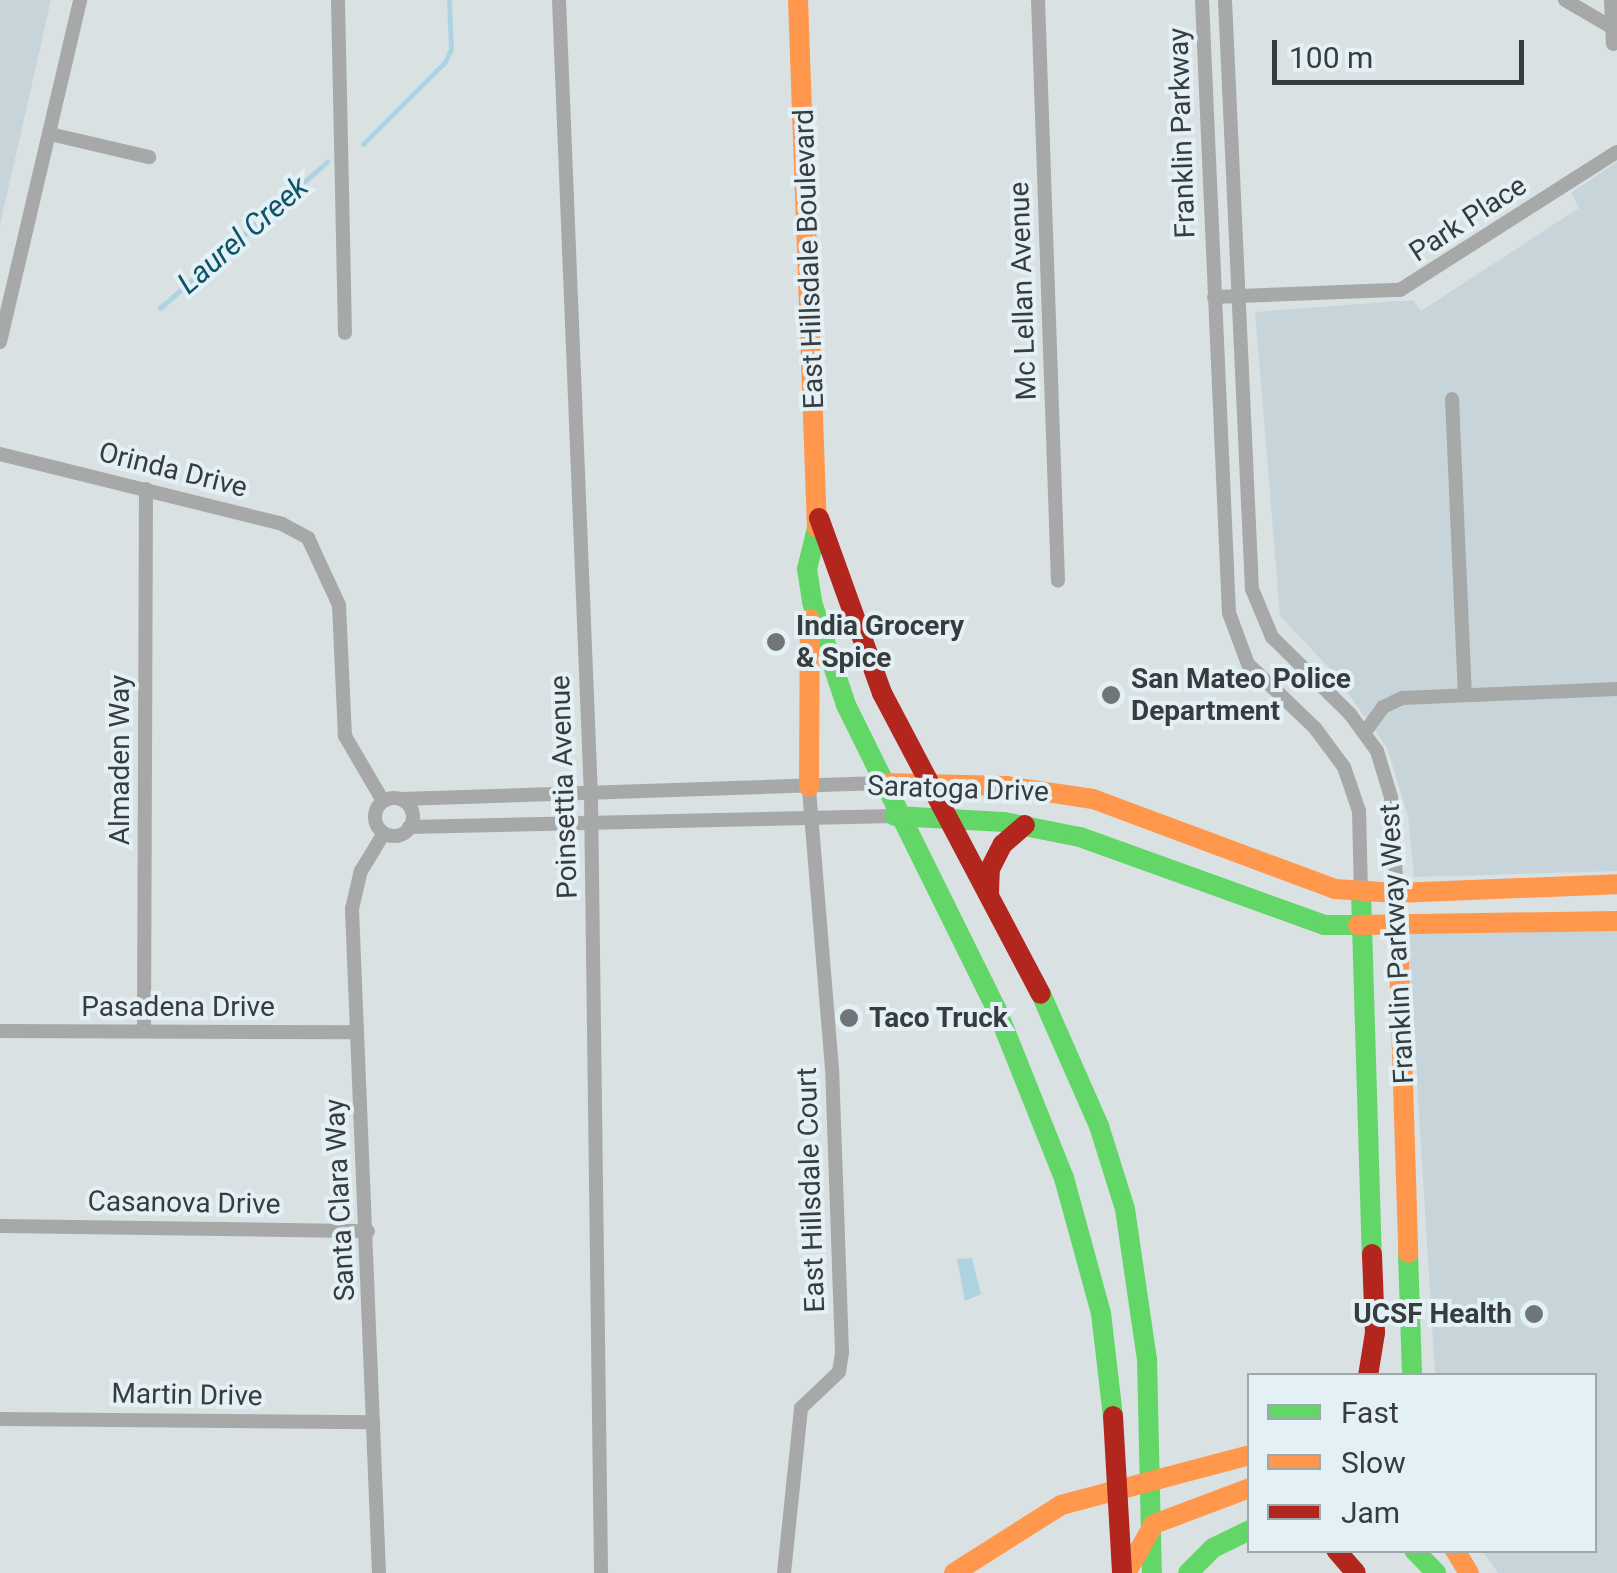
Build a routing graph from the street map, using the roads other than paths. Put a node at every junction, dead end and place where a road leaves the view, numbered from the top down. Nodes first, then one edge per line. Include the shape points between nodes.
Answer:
1 (80, 0) edge
2 (338, 0) edge
3 (559, 0) edge
4 (798, 0) edge
5 (1038, 0) edge
6 (1202, 0) edge
7 (1225, 0) edge
8 (1565, 0) edge
9 (1611, 0) edge
10 (1611, 27) junction
11 (1612, 44) dead end
12 (50, 134) junction
13 (1617, 152) edge
14 (149, 156) dead end
15 (1236, 264) joint
16 (1213, 265) joint
17 (1238, 296) junction
18 (1214, 297) junction
19 (345, 333) dead end
20 (0, 342) edge
21 (1452, 399) dead end
22 (0, 454) edge
23 (146, 489) junction
24 (820, 518) junction
25 (1058, 581) dead end
26 (812, 602) junction
27 (1617, 689) edge
28 (1465, 692) junction
29 (1365, 732) junction
30 (881, 784) junction
31 (929, 784) junction
32 (809, 787) junction
33 (591, 796) junction
34 (401, 799) junction
35 (383, 801) junction
36 (896, 816) junction
37 (947, 817) junction
38 (811, 819) junction
39 (592, 822) junction
40 (1025, 825) junction
41 (409, 827) junction
42 (384, 833) junction
43 (1617, 884) edge
44 (1361, 892) junction
45 (1396, 893) junction
46 (989, 895) junction
47 (1617, 921) edge
48 (1361, 928) junction
49 (1398, 928) junction
50 (0, 1031) edge
51 (144, 1032) junction
52 (356, 1032) junction
53 (0, 1226) edge
54 (368, 1231) junction
55 (1368, 1373) edge
56 (1412, 1373) edge
57 (0, 1419) edge
58 (373, 1422) junction
59 (1247, 1456) edge
60 (1154, 1477) junction
61 (1122, 1485) junction
62 (1247, 1489) edge
63 (1154, 1524) junction
64 (1247, 1531) edge
65 (1339, 1553) edge
66 (1417, 1553) edge
67 (604, 1571) edge
68 (379, 1573) edge
69 (784, 1573) edge
70 (954, 1573) edge
71 (1124, 1573) edge
72 (1152, 1573) edge
73 (1188, 1573) edge
74 (1356, 1573) edge
75 (1436, 1573) edge

1 - 12 street
2 - 19 street
3 - 33 street, Poinsettia Avenue
4 - 24 main road, East Hillsdale Boulevard
5 - 25 street, Mc Lellan Avenue
6 - 16 street, Franklin Parkway
7 - 15 street, Franklin Parkway
8 - 10 street
9 - 10 street
10 - 11 street
12 - 14 street
12 - 20 street
13 - 17 street, Park Place via 1400,290
15 - 17 street, Franklin Parkway West
16 - 18 street, Franklin Parkway West
17 - 18 street, Park Place
17 - 29 street, Franklin Parkway West via 1252,589 1272,637
18 - 44 street, Franklin Parkway West via 1228,613 1248,664 1315,728 1344,767 1359,810
21 - 28 street
22 - 23 street, Orinda Drive
23 - 35 street, Orinda Drive via 282,524 308,538 339,605 345,736
23 - 51 street, Almaden Way
24 - 26 main road, East Hillsdale Boulevard via 807,569
24 - 31 main road, East Hillsdale Boulevard via 868,662
26 - 30 main road, East Hillsdale Boulevard via 834,675
26 - 32 main road via 805,692
27 - 28 street
28 - 29 street via 1392,700
29 - 45 street, Franklin Parkway West via 1391,797
30 - 31 main road, Saratoga Drive
30 - 32 street, Saratoga Drive
30 - 36 main road, East Hillsdale Boulevard
31 - 37 main road, East Hillsdale Boulevard
31 - 44 main road, Saratoga Drive via 1032,788 1093,799 1276,871
32 - 33 street, Saratoga Drive
32 - 38 street, East Hillsdale Court
33 - 34 street, Saratoga Drive
33 - 39 street, Poinsettia Avenue
34 - 35 street
34 - 41 street via 412,814
35 - 42 street via 375,817
36 - 37 main road, Saratoga Drive
36 - 38 street, Saratoga Drive
36 - 61 main road, East Hillsdale Boulevard via 996,1008 1064,1178 1101,1313
37 - 40 main road, Saratoga Drive
37 - 46 main road, East Hillsdale Boulevard
38 - 39 street, Saratoga Drive
38 - 69 street, East Hillsdale Court via 832,1069 842,1352 839,1372 800,1408
39 - 41 street, Saratoga Drive
39 - 67 street, Poinsettia Avenue
40 - 46 main road via 1013,830 996,856
40 - 48 main road, Saratoga Drive via 1113,846 1292,918
41 - 42 street via 398,835
42 - 52 street, Santa Clara Way via 361,871 352,909
43 - 45 main road, Saratoga Drive
44 - 45 main road, Saratoga Drive
44 - 48 main road, Franklin Parkway West
45 - 49 main road, Franklin Parkway West
46 - 60 main road, East Hillsdale Boulevard via 1085,1086 1125,1209 1147,1359
47 - 49 main road, Saratoga Drive
48 - 49 main road, Saratoga Drive
48 - 55 main road, Franklin Parkway West via 1375,1333
49 - 56 main road, Franklin Parkway West
50 - 51 street, Pasadena Drive
51 - 52 street, Pasadena Drive
52 - 54 street, Santa Clara Way
53 - 54 street, Casanova Drive
54 - 58 street, Santa Clara Way
57 - 58 street, Martin Drive
58 - 68 street, Santa Clara Way
59 - 60 main road
60 - 61 main road
60 - 63 main road, East Hillsdale Boulevard
61 - 70 main road via 1039,1515
61 - 71 main road, East Hillsdale Boulevard
62 - 63 main road
63 - 71 main road
63 - 72 main road, East Hillsdale Boulevard
64 - 73 main road via 1213,1548
65 - 74 main road
66 - 75 main road

